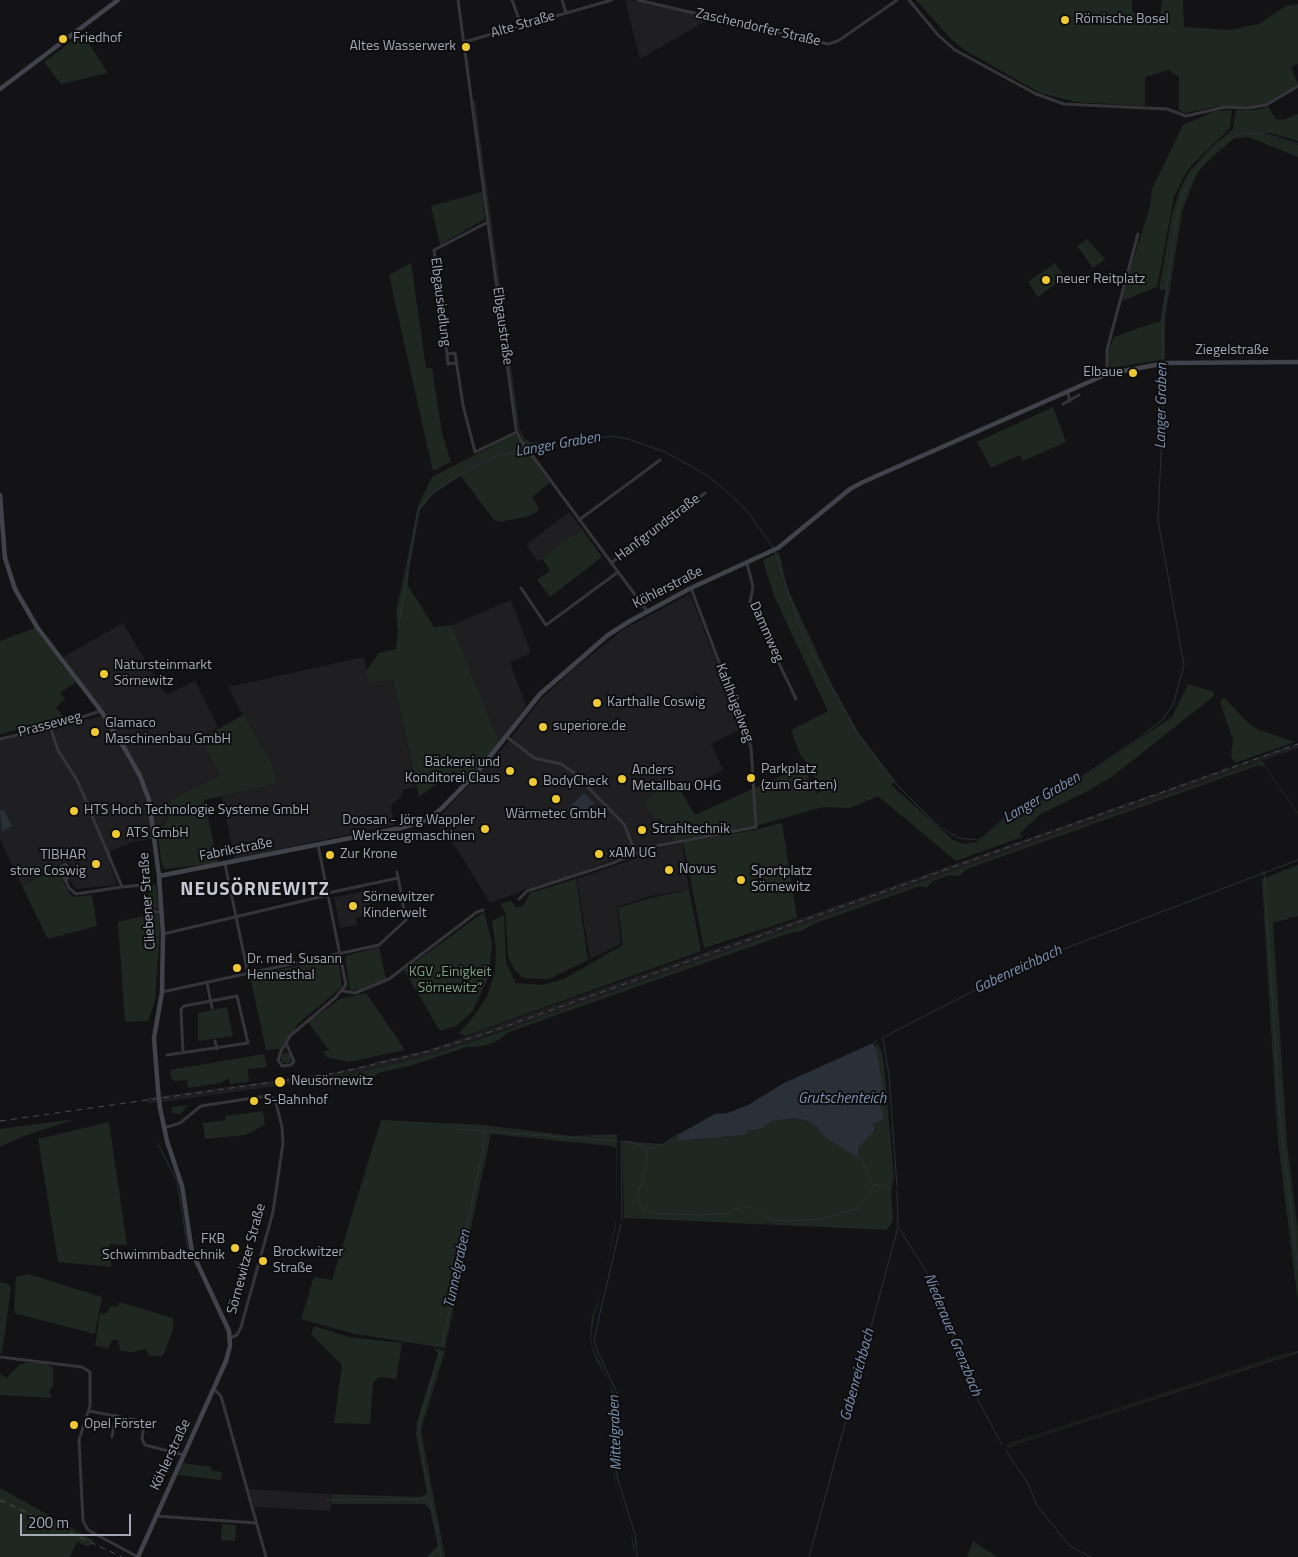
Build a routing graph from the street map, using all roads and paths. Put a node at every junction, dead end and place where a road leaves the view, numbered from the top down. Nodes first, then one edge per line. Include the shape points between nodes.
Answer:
1 (118, 0) edge
2 (458, 0) edge
3 (512, 0) edge
4 (562, 0) edge
5 (612, 0) edge
6 (638, 0) edge
7 (897, 0) edge
8 (909, 0) edge
9 (566, 13) junction
10 (521, 25) junction
11 (464, 42) junction
12 (1298, 86) edge
13 (0, 90) edge
14 (488, 222) junction
15 (1138, 234) dead end
16 (447, 354) junction
17 (1298, 362) edge
18 (1166, 363) joint
19 (456, 364) junction
20 (1107, 374) junction
21 (1067, 391) junction
22 (1079, 396) dead end
23 (1070, 401) junction
24 (1063, 404) dead end
25 (517, 432) junction
26 (660, 460) dead end
27 (705, 493) dead end
28 (0, 495) edge
29 (579, 520) junction
30 (611, 563) junction
31 (748, 563) junction
32 (618, 572) junction
33 (521, 588) dead end
34 (691, 588) junction
35 (647, 611) junction
36 (796, 698) dead end
37 (101, 711) junction
38 (50, 727) junction
39 (507, 737) junction
40 (0, 739) edge
41 (318, 845) junction
42 (636, 854) junction
43 (225, 864) junction
44 (397, 872) dead end
45 (159, 876) junction
46 (398, 878) junction
47 (66, 882) junction
48 (122, 887) junction
49 (328, 894) junction
50 (519, 899) dead end
51 (483, 910) dead end
52 (162, 912) junction
53 (236, 916) junction
54 (163, 934) junction
55 (341, 954) junction
56 (248, 974) junction
57 (207, 983) junction
58 (343, 990) junction
59 (162, 992) junction
60 (211, 1000) junction
61 (212, 1008) dead end
62 (215, 1040) dead end
63 (286, 1043) junction
64 (217, 1049) junction
65 (183, 1053) junction
66 (167, 1055) dead end
67 (164, 1128) junction
68 (230, 1338) junction
69 (0, 1357) edge
70 (214, 1389) junction
71 (89, 1411) junction
72 (116, 1415) junction
73 (112, 1437) dead end
74 (184, 1455) junction
75 (156, 1516) junction
76 (256, 1523) junction
77 (138, 1557) edge
78 (266, 1557) edge

1 - 13 street
2 - 11 street, Elbgaustraße
3 - 10 street
4 - 9 street
5 - 9 street, Alte Straße
6 - 7 street, Zaschendorfer Straße via 828,44 838,41
8 - 12 street via 950,46 1036,94 1074,106 1167,109 1186,116 1266,105
9 - 10 street, Alte Straße
10 - 11 street, Alte Straße
11 - 14 street, Elbgaustraße
14 - 16 street, Elbgausiedlung via 434,250
14 - 25 street, Elbgaustraße
15 - 20 street via 1107,350
16 - 19 street, Elbgausiedlung via 448,364
16 - 19 street, Elbgausiedlung via 455,353
17 - 18 street, Ziegelstraße
18 - 20 street, Köhlerstraße
19 - 25 street, Elbgausiedlung via 475,452
20 - 21 street, Köhlerstraße
21 - 23 street
21 - 31 street, Köhlerstraße via 856,485 778,548
22 - 23 street
23 - 24 street
25 - 29 street, Elbgaustraße
26 - 29 street
27 - 30 street, Hanfgrundstraße
28 - 37 street, Cliebener Straße via 5,558 15,589 37,627
29 - 30 street, Elbgaustraße
30 - 32 street, Elbgaustraße
31 - 34 street, Köhlerstraße
31 - 36 street, Dammweg via 753,587 750,602
32 - 33 street via 546,625
32 - 35 street, Elbgaustraße
34 - 35 street, Köhlerstraße
34 - 42 street, Kahlhügelweg via 751,747 756,827 660,845
35 - 39 street, Köhlerstraße via 608,635 540,694
37 - 38 street, Prasseweg
37 - 45 street, Cliebener Straße via 146,788
38 - 40 street, Prasseweg
38 - 48 street via 58,750 78,782
39 - 41 street, Köhlerstraße via 466,784 427,820
39 - 42 street via 534,758 561,764 573,772 624,824
41 - 43 street, Fabrikstraße
41 - 49 street
42 - 50 street via 527,891
43 - 45 street, Fabrikstraße
43 - 53 street
44 - 46 street
45 - 52 street, Cliebener Straße
46 - 49 street
46 - 55 street via 406,920 379,945
47 - 47 street via 60,868 65,864 70,868
47 - 48 street via 72,891 80,894
48 - 52 street via 142,885 149,907
49 - 53 street
49 - 55 street
51 - 58 street via 476,912 389,979 355,993
52 - 54 street, Cliebener Straße
53 - 54 street
53 - 56 street
54 - 59 street, Cliebener Straße
55 - 56 street
55 - 58 street via 346,980
56 - 57 street
57 - 59 street
57 - 60 street
58 - 63 street via 296,1029
59 - 67 street, Cliebener Straße, bridge via 154,1038
60 - 61 street
60 - 64 street via 237,996 248,1043
60 - 65 street via 180,1009
62 - 64 street
63 - 63 street via 278,1060 282,1066 291,1065 294,1061
64 - 65 street
65 - 66 street
67 - 68 street, Cliebener Straße via 182,1186 192,1252
67 - 68 street, Sörnewitzer Straße via 184,1121 201,1106 266,1096 276,1103 283,1144 273,1212 241,1328
68 - 70 street, Sörnewitzer Straße via 228,1356
69 - 71 street via 87,1369 92,1375
70 - 74 street, Köhlerstraße
70 - 76 street via 221,1396
71 - 72 street
71 - 77 street via 79,1440 84,1524 88,1530
72 - 73 street
72 - 74 street via 141,1422 143,1442 148,1447
74 - 75 street, Köhlerstraße
75 - 76 street
75 - 77 street, Köhlerstraße
76 - 78 street

